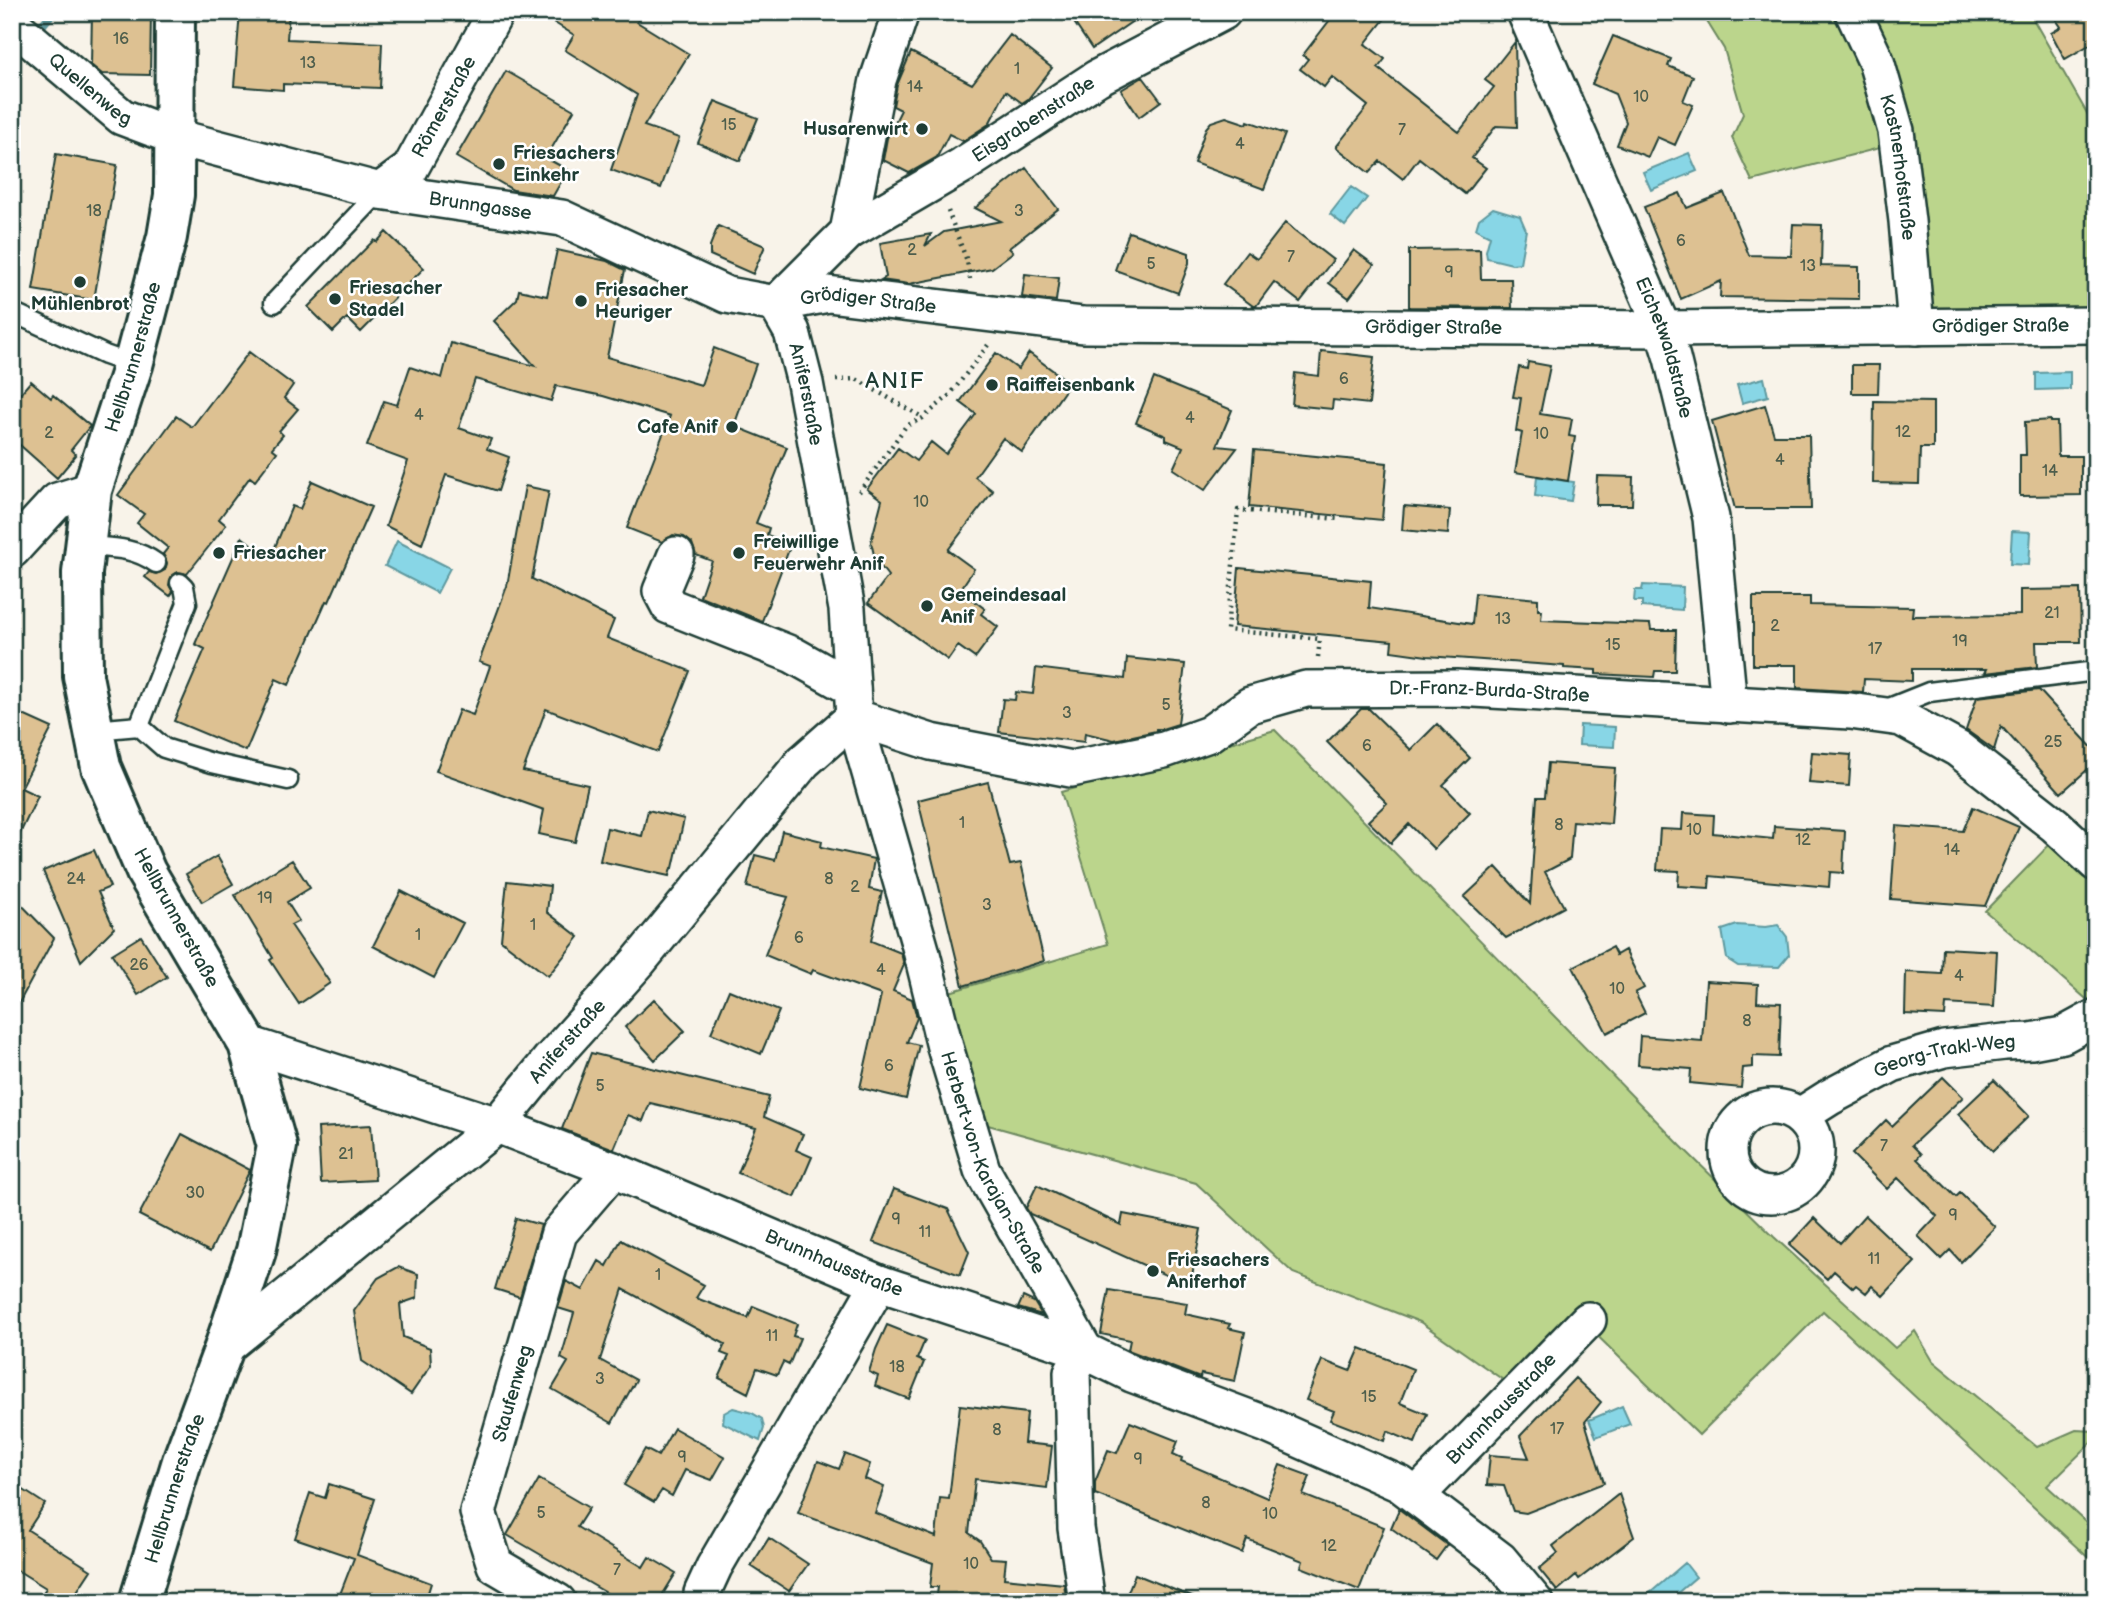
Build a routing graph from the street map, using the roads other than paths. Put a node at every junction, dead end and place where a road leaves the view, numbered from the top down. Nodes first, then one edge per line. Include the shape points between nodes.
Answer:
1 (175, 12) edge
2 (496, 12) edge
3 (901, 12) edge
4 (1223, 12) edge
5 (1525, 12) edge
6 (1853, 12) edge
7 (16, 27) edge
8 (175, 137) junction
9 (380, 191) junction
10 (848, 232) junction
11 (274, 303) dead end
12 (776, 304) junction
13 (12, 312) edge
14 (2096, 325) edge
15 (1916, 327) junction
16 (1663, 329) junction
17 (133, 365) junction
18 (92, 490) junction
19 (86, 547) junction
20 (12, 550) edge
21 (676, 555) dead end
22 (156, 563) dead end
23 (180, 583) dead end
24 (2096, 671) edge
25 (853, 703) junction
26 (1730, 705) junction
27 (1874, 714) junction
28 (139, 726) junction
29 (94, 730) junction
30 (288, 780) dead end
31 (2096, 863) edge
32 (2096, 1017) edge
33 (248, 1044) junction
34 (1800, 1116) dead end
35 (497, 1125) junction
36 (613, 1170) junction
37 (880, 1283) junction
38 (1588, 1320) dead end
39 (224, 1348) junction
40 (1085, 1351) junction
41 (1416, 1496) junction
42 (139, 1602) edge
43 (558, 1602) edge
44 (702, 1602) edge
45 (1087, 1602) edge
46 (1535, 1602) edge

1 - 8 street, Hellbrunnerstraße
2 - 9 street, Römerstraße via 410,169
3 - 10 street via 878,80
4 - 10 street, Eisgrabenstraße via 1097,78
5 - 16 street, Eichetwaldstraße
6 - 15 street, Kastnerhofstraße via 1876,61 1896,131
7 - 8 street, Quellenweg via 122,117
8 - 9 street, Brunngasse
8 - 17 street, Hellbrunnerstraße via 174,195 167,237
9 - 11 lane
9 - 12 street, Brunngasse via 562,218 727,295
10 - 12 street
12 - 16 street, Grödiger Straße via 828,294 1083,325
12 - 25 street, Aniferstraße via 792,332 805,383 847,609
13 - 17 lane
14 - 15 street, Grödiger Straße
15 - 16 street, Grödiger Straße
16 - 26 street, Eichetwaldstraße via 1711,518
17 - 18 street, Hellbrunnerstraße
18 - 19 street, Hellbrunnerstraße
18 - 20 street via 57,501
19 - 22 lane via 124,549
19 - 29 street, Hellbrunnerstraße via 83,676
21 - 25 street via 661,591 669,606 793,655
23 - 28 lane via 187,603
24 - 27 lane via 1929,692
25 - 26 street, Dr.-Franz-Burda-Straße via 931,741 1071,769 1164,750 1209,734 1250,705 1307,689 1456,688
25 - 35 street, Aniferstraße
25 - 40 street, Herbert-von-Karajan-Straße via 982,1170
26 - 27 street, Dr.-Franz-Burda-Straße
27 - 31 street, Dr.-Franz-Burda-Straße via 1901,718 1958,749
28 - 29 lane
28 - 30 lane via 164,748
29 - 33 street, Hellbrunnerstraße via 102,767 146,872
32 - 34 street, Georg-Trakl-Weg via 2063,1035 1944,1049 1892,1064
33 - 35 street, Brunnhausstraße
33 - 39 street, Hellbrunnerstraße via 277,1146 256,1251
35 - 36 street, Brunnhausstraße
35 - 39 street, Aniferstraße
36 - 37 street, Brunnhausstraße
36 - 43 street, Staufenweg via 559,1233 478,1513 495,1565
37 - 40 street, Brunnhausstraße
37 - 44 street via 714,1567
38 - 41 street, Brunnhausstraße
39 - 42 street, Hellbrunnerstraße via 182,1461
40 - 41 street, Brunnhausstraße via 1132,1374 1265,1424 1400,1484
40 - 45 street via 1072,1372 1076,1528
41 - 46 street, Brunnhausstraße via 1500,1560

